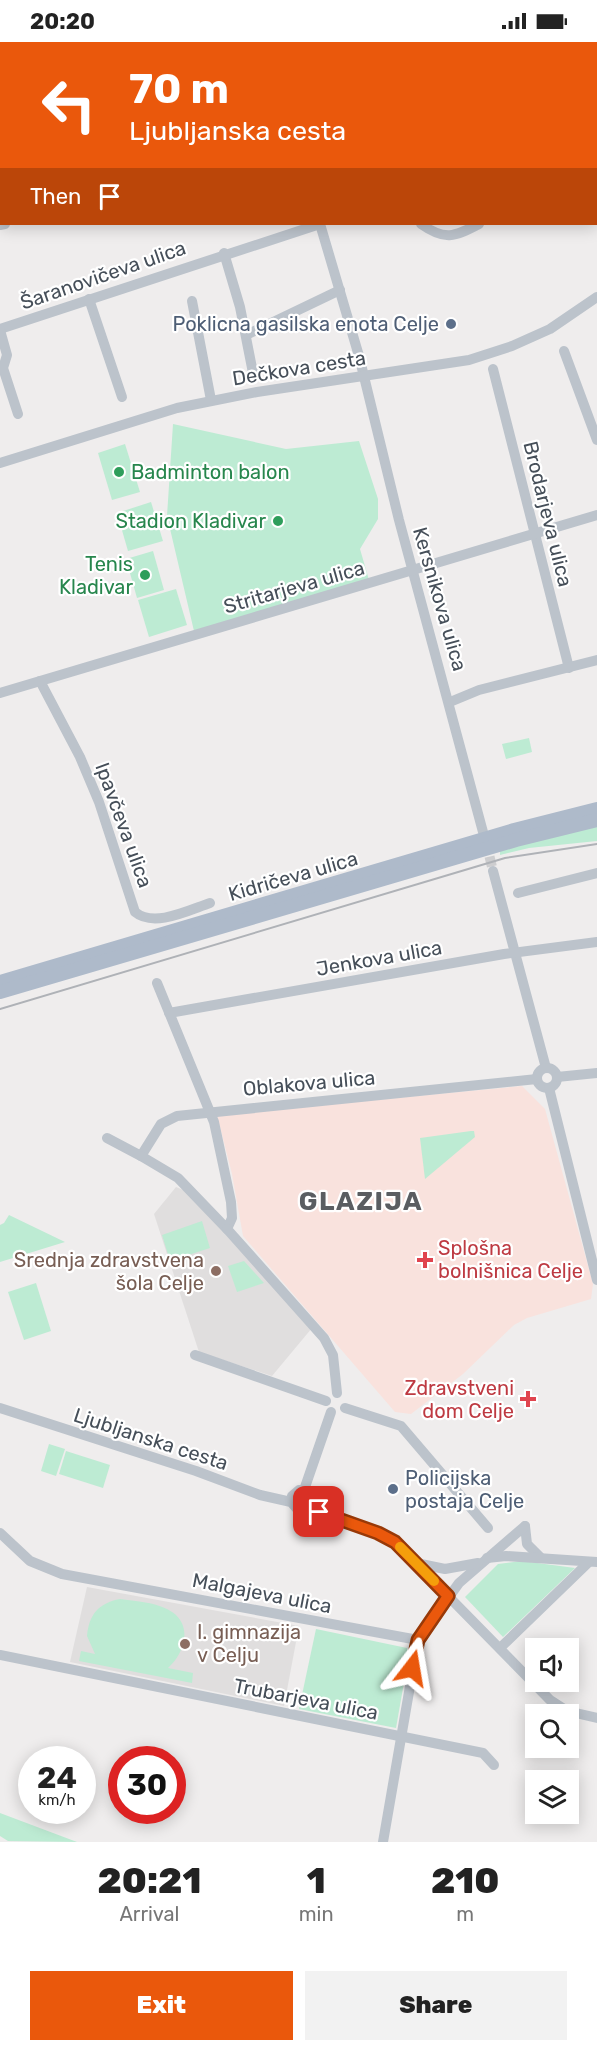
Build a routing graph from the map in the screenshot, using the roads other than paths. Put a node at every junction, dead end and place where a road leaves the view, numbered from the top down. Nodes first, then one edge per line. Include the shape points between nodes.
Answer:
1 (317, 225) edge
2 (320, 225) edge
3 (423, 225) edge
4 (477, 225) edge
5 (224, 253) junction
6 (340, 290) junction
7 (597, 297) edge
8 (89, 299) junction
9 (192, 301) dead end
10 (0, 330) edge
11 (246, 335) junction
12 (564, 351) dead end
13 (493, 369) dead end
14 (363, 375) junction
15 (254, 378) dead end
16 (122, 397) dead end
17 (212, 400) junction
18 (18, 414) dead end
19 (597, 440) edge
20 (0, 463) edge
21 (597, 515) edge
22 (534, 534) junction
23 (412, 571) junction
24 (597, 660) edge
25 (569, 668) junction
26 (40, 681) junction
27 (0, 693) edge
28 (450, 702) junction
29 (597, 809) edge
30 (597, 820) edge
31 (483, 832) tunnel mouth
32 (493, 871) tunnel mouth
33 (597, 873) edge
34 (518, 893) dead end
35 (210, 903) dead end
36 (597, 942) edge
37 (516, 952) junction
38 (0, 982) edge
39 (157, 983) dead end
40 (0, 992) edge
41 (169, 1013) junction
42 (546, 1068) junction
43 (597, 1073) edge
44 (557, 1077) junction
45 (537, 1079) junction
46 (549, 1088) junction
47 (211, 1112) junction
48 (107, 1138) dead end
49 (141, 1156) junction
50 (227, 1229) junction
51 (597, 1280) edge
52 (195, 1355) dead end
53 (337, 1393) junction
54 (326, 1401) junction
55 (0, 1408) edge
56 (345, 1408) junction
57 (331, 1412) junction
58 (304, 1490) junction
59 (291, 1502) junction
60 (309, 1507) junction
61 (488, 1528) dead end
62 (0, 1533) edge
63 (540, 1557) junction
64 (483, 1560) junction
65 (593, 1562) edge
66 (416, 1563) junction
67 (448, 1596) junction
68 (418, 1640) junction
69 (500, 1648) junction
70 (0, 1655) edge
71 (597, 1718) edge
72 (400, 1736) junction
73 (494, 1765) dead end
74 (383, 1842) edge

1 - 5 street, Šaranovičeva ulica
2 - 6 street, Kersnikova ulica
3 - 4 street via 442,236 459,234
5 - 8 street, Šaranovičeva ulica
5 - 11 street
6 - 11 street
6 - 14 street, Kersnikova ulica
7 - 14 street, Dečkova cesta via 550,329 495,353 451,364
8 - 10 street, Šaranovičeva ulica
8 - 16 street
9 - 17 street
10 - 18 street via 7,355 3,368
11 - 15 street
12 - 19 street
13 - 22 street, Brodarjeva ulica
14 - 17 street, Dečkova cesta
14 - 23 street, Kersnikova ulica
17 - 20 street, Dečkova cesta via 131,420
21 - 22 street, Stritarjeva ulica
22 - 23 street, Stritarjeva ulica
22 - 25 street, Brodarjeva ulica
23 - 26 street, Stritarjeva ulica
23 - 28 street, Kersnikova ulica
24 - 25 street
25 - 28 street via 479,690
26 - 27 street, Stritarjeva ulica
26 - 35 street, Ipavčeva ulica via 99,802 135,912 151,919
28 - 31 street, Kersnikova ulica
29 - 38 main road, Kidričeva ulica
30 - 40 main road, Kidričeva ulica via 516,840
32 - 37 street
33 - 34 street
36 - 37 street, Jenkova ulica
37 - 41 street, Jenkova ulica
37 - 42 street
39 - 41 street
41 - 47 street
42 - 44 street
42 - 45 street
43 - 44 street
44 - 46 street
45 - 46 street via 541,1086
45 - 47 street, Oblakova ulica
46 - 51 street
47 - 49 street, Oblakova ulica via 169,1118 155,1131
47 - 50 street via 231,1203 232,1218
48 - 49 street
49 - 50 street via 185,1184
50 - 53 street via 324,1338 333,1355
52 - 54 street
53 - 54 street
53 - 56 street via 345,1398
54 - 57 street
55 - 59 street, Ljubljanska cesta
56 - 57 street
56 - 61 street via 401,1426
57 - 58 street
58 - 59 street via 295,1492
58 - 60 street via 312,1497
59 - 60 street, Ljubljanska cesta via 298,1510
60 - 66 street, Ljubljanska cesta via 387,1538
62 - 68 street, Malgajeva ulica via 19,1552 46,1569
63 - 64 street
63 - 64 street via 527,1544 525,1526
63 - 65 street
64 - 66 street via 445,1569
64 - 67 street
65 - 69 street
66 - 67 street, Ljubljanska cesta
67 - 68 street
67 - 69 street, Ljubljanska cesta
68 - 72 street
69 - 71 street, Ljubljanska cesta via 555,1704
70 - 72 street, Trubarjeva ulica
72 - 73 street, Trubarjeva ulica via 483,1753
72 - 74 street

